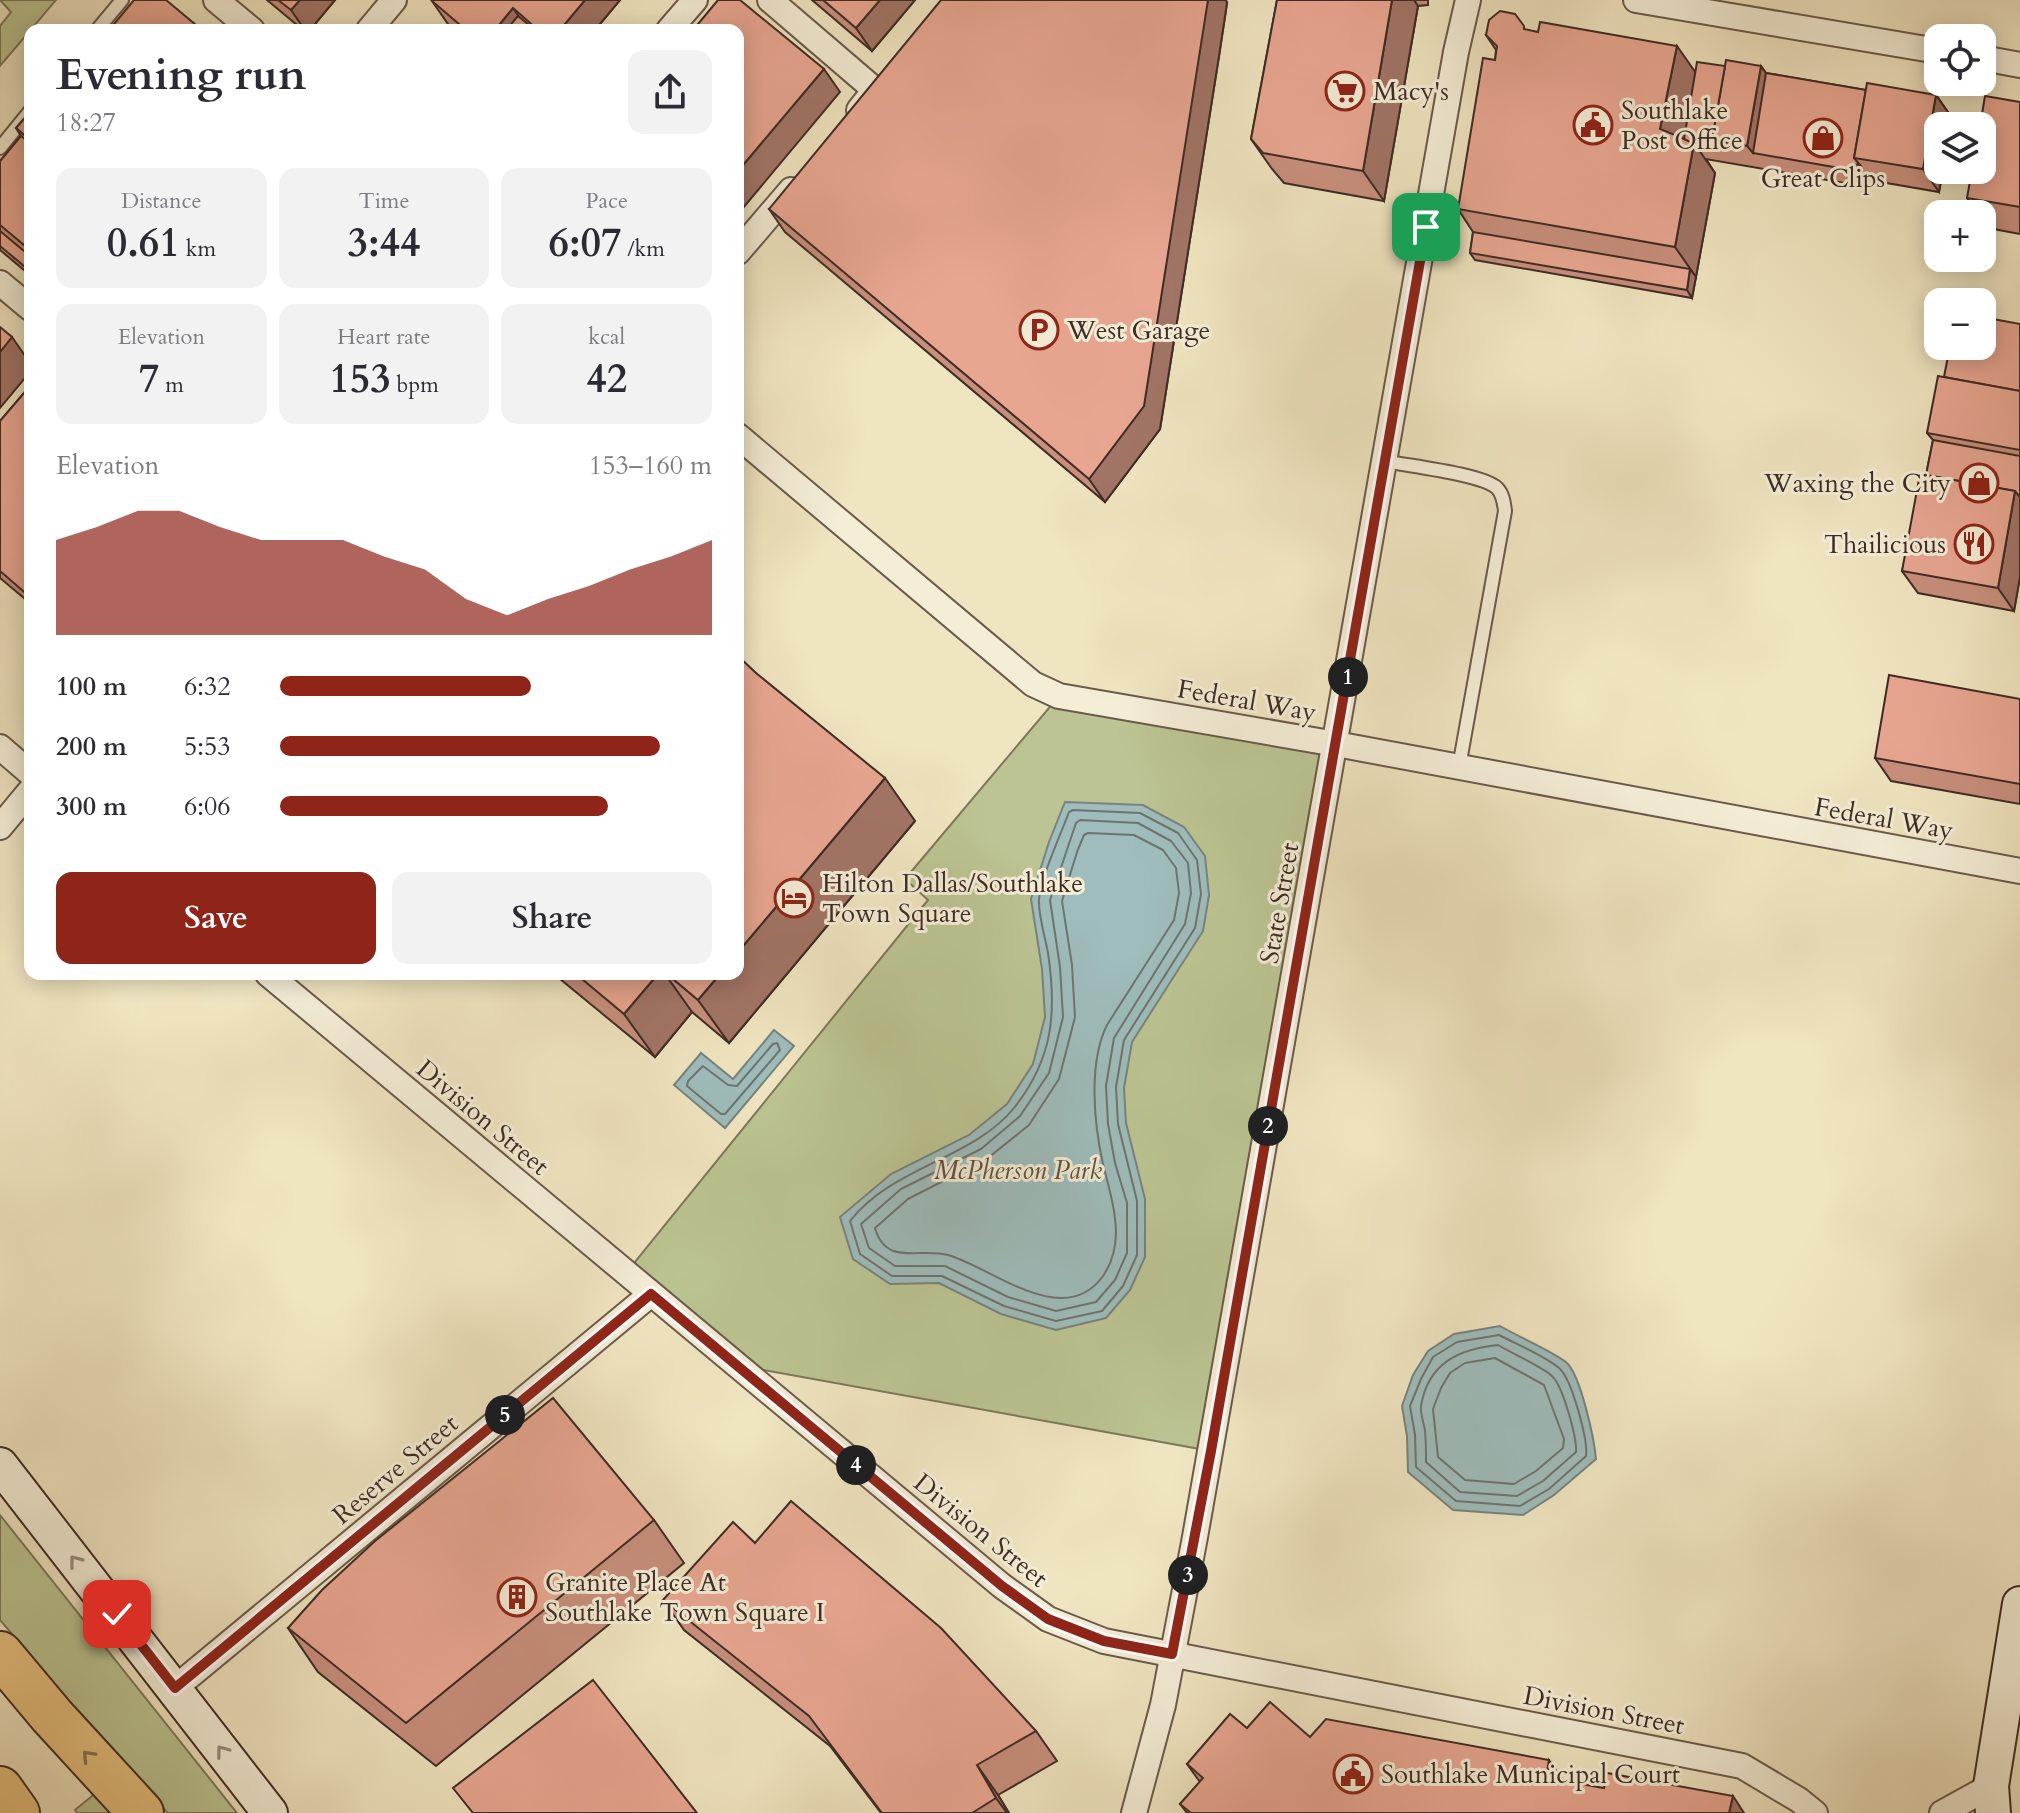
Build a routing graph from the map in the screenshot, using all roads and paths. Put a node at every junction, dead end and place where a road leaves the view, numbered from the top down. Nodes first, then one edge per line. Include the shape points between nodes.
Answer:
1 (122, 0) edge
2 (216, 0) edge
3 (394, 0) edge
4 (695, 0) edge
5 (770, 0) edge
6 (1468, 0) edge
7 (1636, 0) edge
8 (102, 24) edge
9 (245, 24) edge
10 (374, 24) edge
11 (674, 24) edge
12 (1924, 49) edge
13 (1996, 61) edge
14 (2020, 65) edge
15 (24, 118) edge
16 (846, 125) edge
17 (0, 148) edge
18 (806, 172) edge
19 (744, 245) edge
20 (0, 283) edge
21 (24, 303) edge
22 (744, 441) edge
23 (1385, 461) junction
24 (1336, 744) junction
25 (0, 747) edge
26 (1459, 767) junction
27 (24, 768) edge
28 (24, 798) edge
29 (0, 827) edge
30 (2020, 871) edge
31 (275, 980) edge
32 (651, 1294) junction
33 (0, 1465) edge
34 (2020, 1604) edge
35 (0, 1654) edge
36 (1172, 1654) junction
37 (175, 1688) junction
38 (0, 1789) edge
39 (1992, 1800) edge
40 (17, 1813) edge
41 (141, 1813) edge
42 (270, 1813) edge
43 (1134, 1813) edge
44 (1815, 1813) edge
45 (1942, 1813) edge

1 - 8 lane
2 - 9 street
3 - 10 street
4 - 11 street
5 - 16 street via 875,90
6 - 23 street, State Street
7 - 12 street
13 - 14 street
15 - 17 lane
18 - 19 street
20 - 21 street
22 - 24 street, Federal Way via 1033,684 1059,696
23 - 24 street, State Street
23 - 26 lane via 1481,479 1497,487 1503,498 1505,511
24 - 26 street, Federal Way
24 - 36 street, State Street
25 - 27 street
26 - 30 street, Federal Way
28 - 29 street
31 - 32 street, Division Street
32 - 36 street, Division Street via 1048,1619 1104,1641
32 - 37 street, Reserve Street
37 -> 33 main road
34 - 39 main road
41 -> 35 highway
36 - 43 street, State Street
36 - 44 street, Division Street via 1742,1766
42 -> 37 main road
38 - 40 highway
39 - 45 street

